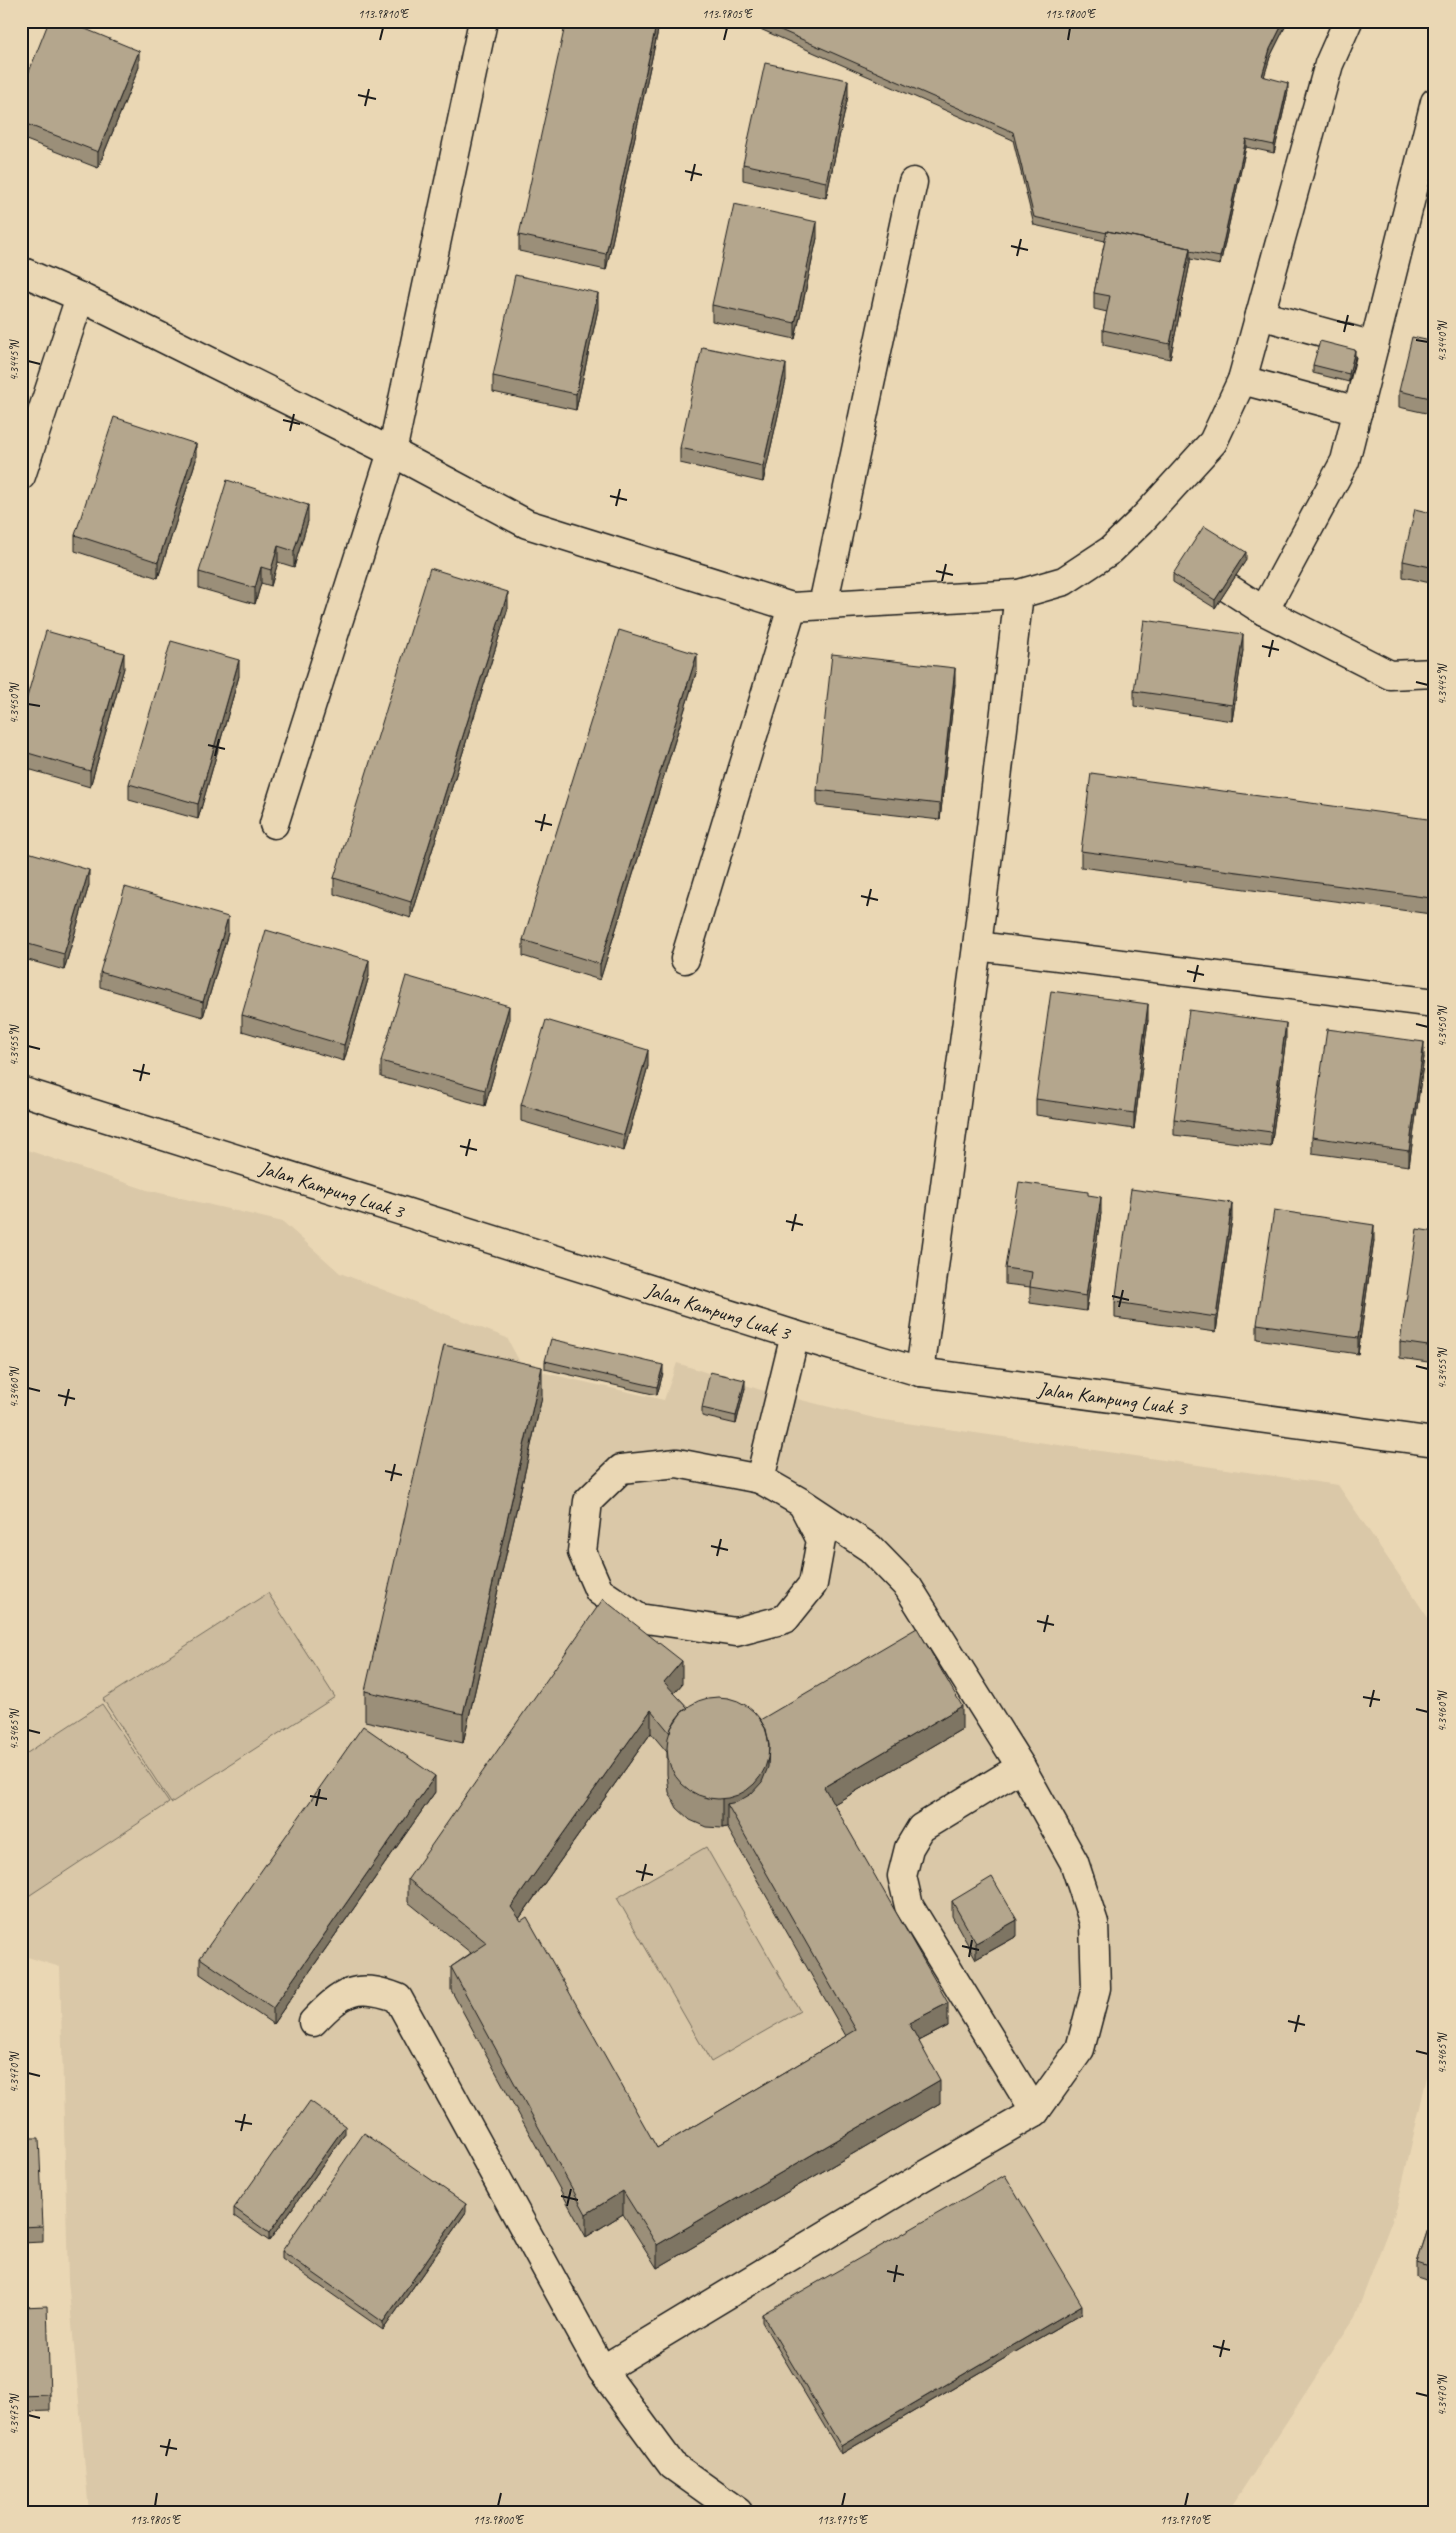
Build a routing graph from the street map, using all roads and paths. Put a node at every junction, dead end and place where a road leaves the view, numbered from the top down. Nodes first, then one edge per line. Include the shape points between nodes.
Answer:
1 (482, 21) edge
2 (1348, 21) edge
3 (1433, 107) edge
4 (913, 182) dead end
5 (21, 271) edge
6 (80, 297) junction
7 (1260, 314) junction
8 (1374, 346) junction
9 (1242, 380) junction
10 (1358, 411) junction
11 (392, 452) junction
12 (21, 476) edge
13 (1228, 588) edge
14 (1019, 594) junction
15 (823, 605) junction
16 (792, 607) junction
17 (1264, 611) junction
18 (1435, 673) edge
19 (274, 824) dead end
20 (977, 946) junction
21 (685, 959) dead end
22 (1435, 1003) edge
23 (21, 1092) edge
24 (794, 1335) junction
25 (920, 1372) junction
26 (1435, 1442) edge
27 (760, 1478) junction
28 (802, 1503) junction
29 (1020, 1767) junction
30 (313, 2022) dead end
31 (1035, 2112) junction
32 (602, 2370) junction
33 (738, 2512) edge

1 - 11 street
2 - 7 street via 1329,64
3 - 8 street
4 - 15 street
5 - 6 street
6 - 11 street
6 - 12 street
7 - 8 street
7 - 9 street
8 - 10 street
9 - 10 street
9 - 14 street via 1213,442 1111,550 1064,581
10 - 17 street via 1345,462
11 - 16 street via 527,524
11 - 19 street
13 - 17 street
14 - 15 street
14 - 20 street
15 - 16 street
16 - 21 street
17 - 18 street via 1390,674
20 - 22 street
20 - 25 street
23 - 24 street, Jalan Kampung Luak 3
24 - 25 street, Jalan Kampung Luak 3
24 - 27 street
25 - 26 street, Jalan Kampung Luak 3
27 - 28 street
27 - 28 street via 677,1463 621,1469 588,1501 582,1552 600,1591 639,1618 736,1632 785,1619 813,1584 822,1540
28 - 29 street via 870,1548 908,1586
29 - 31 street via 1074,1862 1094,1922 1096,1988 1080,2049
29 - 31 street via 921,1828 908,1848 902,1876 910,1906
30 - 32 street via 335,1999 357,1990 380,1991 398,1998
31 - 32 street via 922,2176
32 - 33 street via 672,2464

